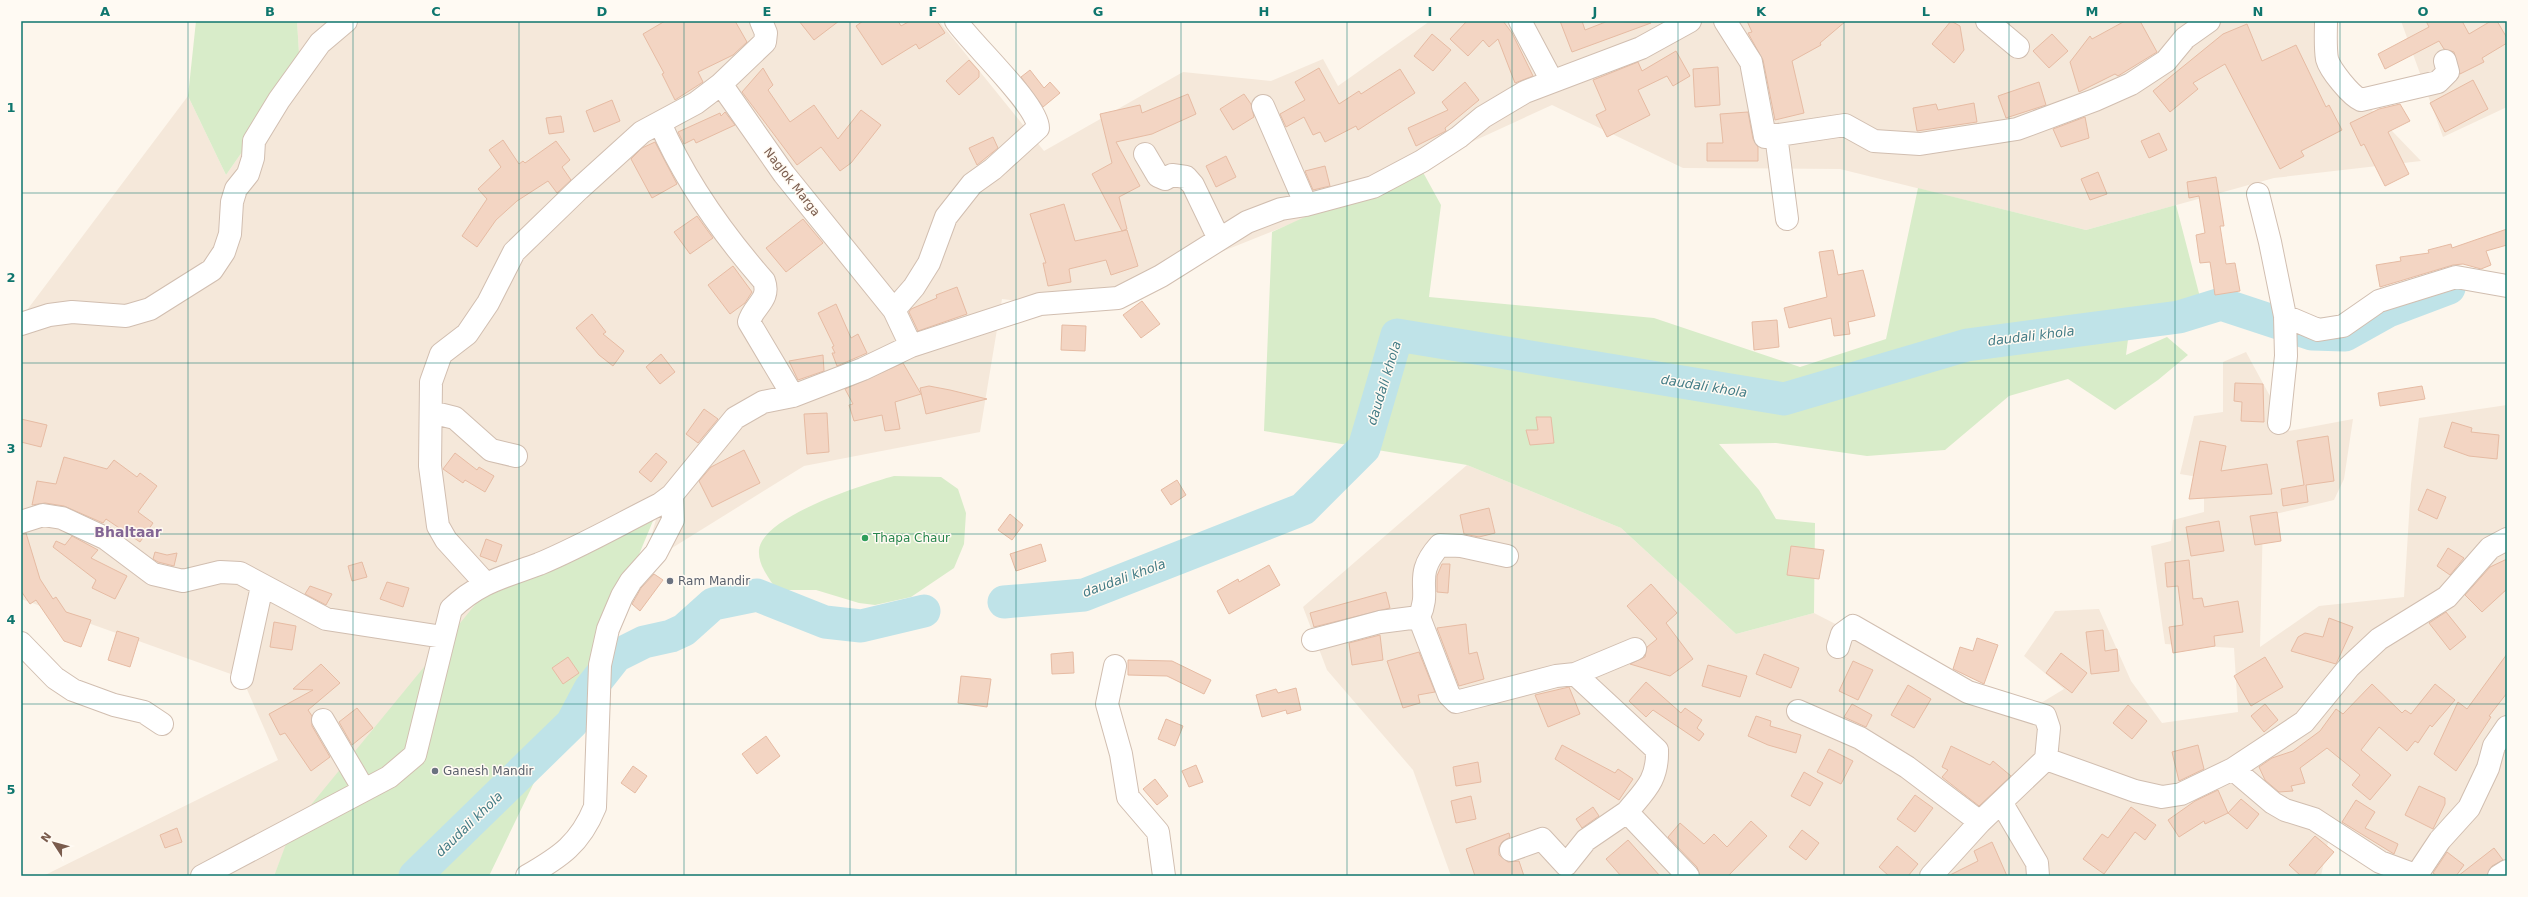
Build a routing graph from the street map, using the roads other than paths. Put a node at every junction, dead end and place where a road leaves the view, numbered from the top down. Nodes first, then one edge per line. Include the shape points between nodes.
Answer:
1 (346, 21) edge
2 (761, 21) edge
3 (956, 21) edge
4 (1520, 21) edge
5 (1690, 21) edge
6 (1725, 21) edge
7 (1987, 21) edge
8 (2210, 21) edge
9 (2326, 21) edge
10 (2018, 48) dead end
11 (2445, 61) dead end
12 (1552, 81) junction
13 (721, 84) junction
14 (1263, 106) dead end
15 (660, 123) junction
16 (1776, 135) junction
17 (1145, 154) dead end
18 (2258, 194) dead end
19 (1306, 205) junction
20 (1787, 219) dead end
21 (1219, 239) junction
22 (2507, 286) edge
23 (894, 310) junction
24 (2285, 316) junction
25 (21, 324) edge
26 (911, 346) junction
27 (792, 396) junction
28 (431, 412) junction
29 (2279, 423) dead end
30 (516, 456) dead end
31 (672, 495) junction
32 (21, 522) edge
33 (2507, 539) edge
34 (1507, 556) dead end
35 (486, 584) junction
36 (262, 586) junction
37 (1419, 617) junction
38 (443, 637) junction
39 (1312, 640) dead end
40 (21, 644) edge
41 (1838, 647) dead end
42 (1635, 649) dead end
43 (1115, 666) dead end
44 (1575, 674) junction
45 (242, 678) dead end
46 (1798, 711) dead end
47 (323, 720) dead end
48 (162, 724) dead end
49 (2507, 726) edge
50 (2046, 759) junction
51 (2234, 769) junction
52 (364, 790) junction
53 (2001, 802) junction
54 (1628, 812) junction
55 (1980, 822) junction
56 (1511, 850) dead end
57 (1561, 870) edge
58 (2507, 871) edge
59 (202, 876) edge
60 (527, 876) edge
61 (1164, 876) edge
62 (1688, 876) edge
63 (1931, 876) edge
64 (2038, 876) edge
65 (2417, 876) edge
66 (2499, 876) edge

1 - 25 street via 320,43 279,100 254,141 250,168 236,189 232,202 230,234 212,270 150,309 126,316 72,312
2 - 13 street via 766,33 765,42
3 - 23 street via 1017,92 1038,120 1038,128 993,169 972,184 946,217 929,264
4 - 12 street
5 - 12 street via 1641,48
6 - 16 street via 1751,62 1765,137
7 - 10 street
8 - 16 street via 2185,38 2166,61 2131,84 2017,129 1920,144 1874,141 1845,126
9 - 11 street via 2328,60 2348,90 2360,100 2438,82 2448,72
12 - 19 street via 1501,104 1459,137 1422,161 1373,187
13 - 15 street via 696,103
13 - 23 street, Naglok Marga via 784,174
14 - 19 street
15 - 27 street via 674,156 734,247 764,281 767,288 765,297 749,322
15 - 28 street via 642,132 514,252 488,303 467,334 441,354 431,382
16 - 20 street
17 - 21 street via 1158,176 1165,179 1172,176 1186,177
18 - 24 street
19 - 21 street via 1281,209 1247,222
21 - 26 street via 1161,276 1118,298 1040,304
22 - 24 street via 2456,277 2379,301 2343,326 2318,330
23 - 26 street, Naglok Marga
24 - 29 street via 2286,356
26 - 27 street via 863,369
27 - 31 street via 763,402 735,418
28 - 30 street via 455,418 491,450
28 - 35 street via 430,466 438,526 446,540
31 - 35 street via 660,504 539,563
31 - 60 street via 673,520 656,553 631,581 622,596 608,629 600,672 595,807 587,828 572,844 549,863
32 - 36 street via 43,515 62,518 105,538 153,574 183,581 220,572 240,573
33 - 51 street via 2490,548 2447,597 2379,640 2349,667 2304,722
34 - 37 street via 1461,546 1440,545 1430,557 1423,572 1423,609
35 - 38 street via 467,594 451,609
36 - 38 street via 326,619
36 - 45 street
37 - 39 street via 1380,622
37 - 44 street via 1449,695 1456,702 1556,676
38 - 52 street via 415,755 389,777
40 - 48 street via 55,678 73,690 114,705 144,712
41 - 50 street via 1842,634 1853,626 1968,692 2045,716 2049,728
42 - 44 street
43 - 61 street via 1107,704 1121,754 1128,797 1158,832
44 - 54 street via 1657,750 1658,767 1652,782
46 - 55 street via 1867,742
47 - 52 street
49 - 65 street via 2494,746 2488,768 2469,808 2440,840
50 - 51 street via 2136,791 2162,797 2180,794
50 - 53 street
51 - 65 street via 2273,803 2285,810 2314,819 2380,862
52 - 59 street
53 - 55 street
53 - 64 street via 2037,863
54 - 57 street via 1586,840
54 - 62 street
55 - 63 street
56 - 57 street via 1542,838
58 - 66 street

